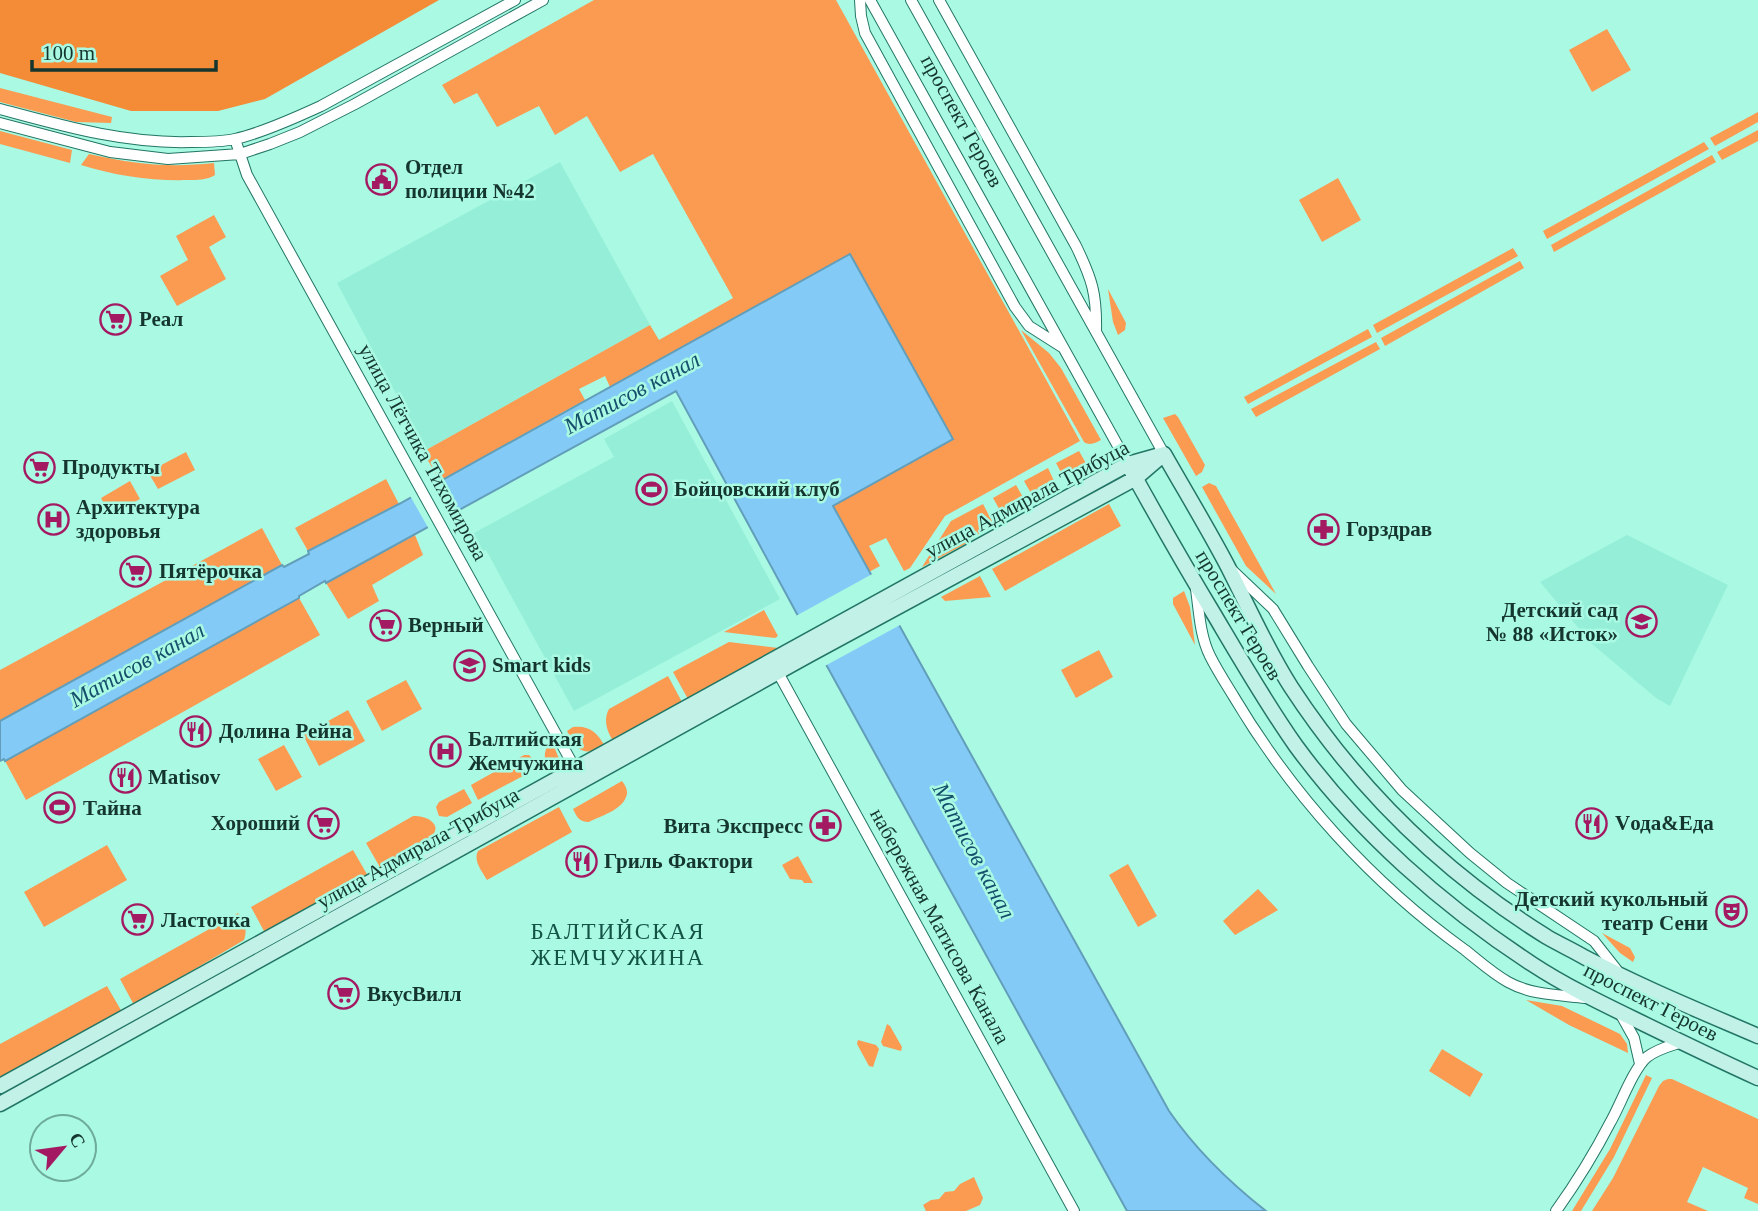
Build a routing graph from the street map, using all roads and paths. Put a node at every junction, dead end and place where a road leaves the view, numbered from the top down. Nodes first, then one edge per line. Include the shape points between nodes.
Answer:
1 (515, 0) edge
2 (543, 0) edge
3 (860, 0) edge
4 (870, 0) edge
5 (911, 0) edge
6 (939, 0) edge
7 (0, 109) edge
8 (0, 123) edge
9 (235, 139) junction
10 (240, 154) junction
11 (1096, 332) junction
12 (1064, 349) junction
13 (1164, 454) junction
14 (1128, 464) junction
15 (1136, 478) junction
16 (1228, 566) junction
17 (1194, 582) junction
18 (895, 601) junction
19 (775, 666) junction
20 (579, 775) junction
21 (1622, 977) junction
22 (1593, 999) junction
23 (1620, 1012) junction
24 (1758, 1036) edge
25 (1682, 1042) junction
26 (1640, 1064) junction
27 (1758, 1078) edge
28 (0, 1086) edge
29 (0, 1104) edge
30 (1074, 1211) edge
31 (1556, 1211) edge

1 - 9 street via 321,106
2 - 10 street via 300,132
3 - 12 street via 865,33 1015,307 1029,326
4 - 12 street, проспект Героев
5 - 11 street, проспект Героев
6 - 11 street via 1076,246 1091,278
7 - 9 street via 114,137 168,143
8 - 10 street via 110,152 168,159
9 - 10 street, улица Лётчика Тихомирова
10 - 20 street, улица Лётчика Тихомирова via 253,186
11 - 13 street, проспект Героев
12 - 14 street, проспект Героев
13 - 14 street, улица Адмирала Трибуца
13 - 15 street, улица Адмирала Трибуца
13 - 16 street, проспект Героев
14 - 15 street, проспект Героев
14 - 18 street, улица Адмирала Трибуца
15 - 17 street, проспект Героев
15 - 18 street, улица Адмирала Трибуца
16 - 21 street via 1273,608 1346,724 1402,790 1507,883 1594,941
16 - 21 street, проспект Героев via 1253,621 1319,730 1387,809 1482,893 1548,937
17 - 22 street, проспект Героев via 1297,747 1367,829 1463,916 1533,965
17 - 22 street via 1209,654 1276,762 1349,849 1428,922 1508,982 1539,993
18 - 19 street, улица Адмирала Трибуца
19 - 20 street, улица Адмирала Трибуца
19 - 30 street, набережная Матисова Канала
20 - 28 street, улица Адмирала Трибуца
20 - 29 street, улица Адмирала Трибуца
21 - 24 street, проспект Героев
22 - 23 street, проспект Героев
23 - 25 street, проспект Героев
23 - 26 street via 1634,1038
25 - 26 street via 1659,1050
25 - 27 street, проспект Героев
26 - 31 street via 1610,1124

